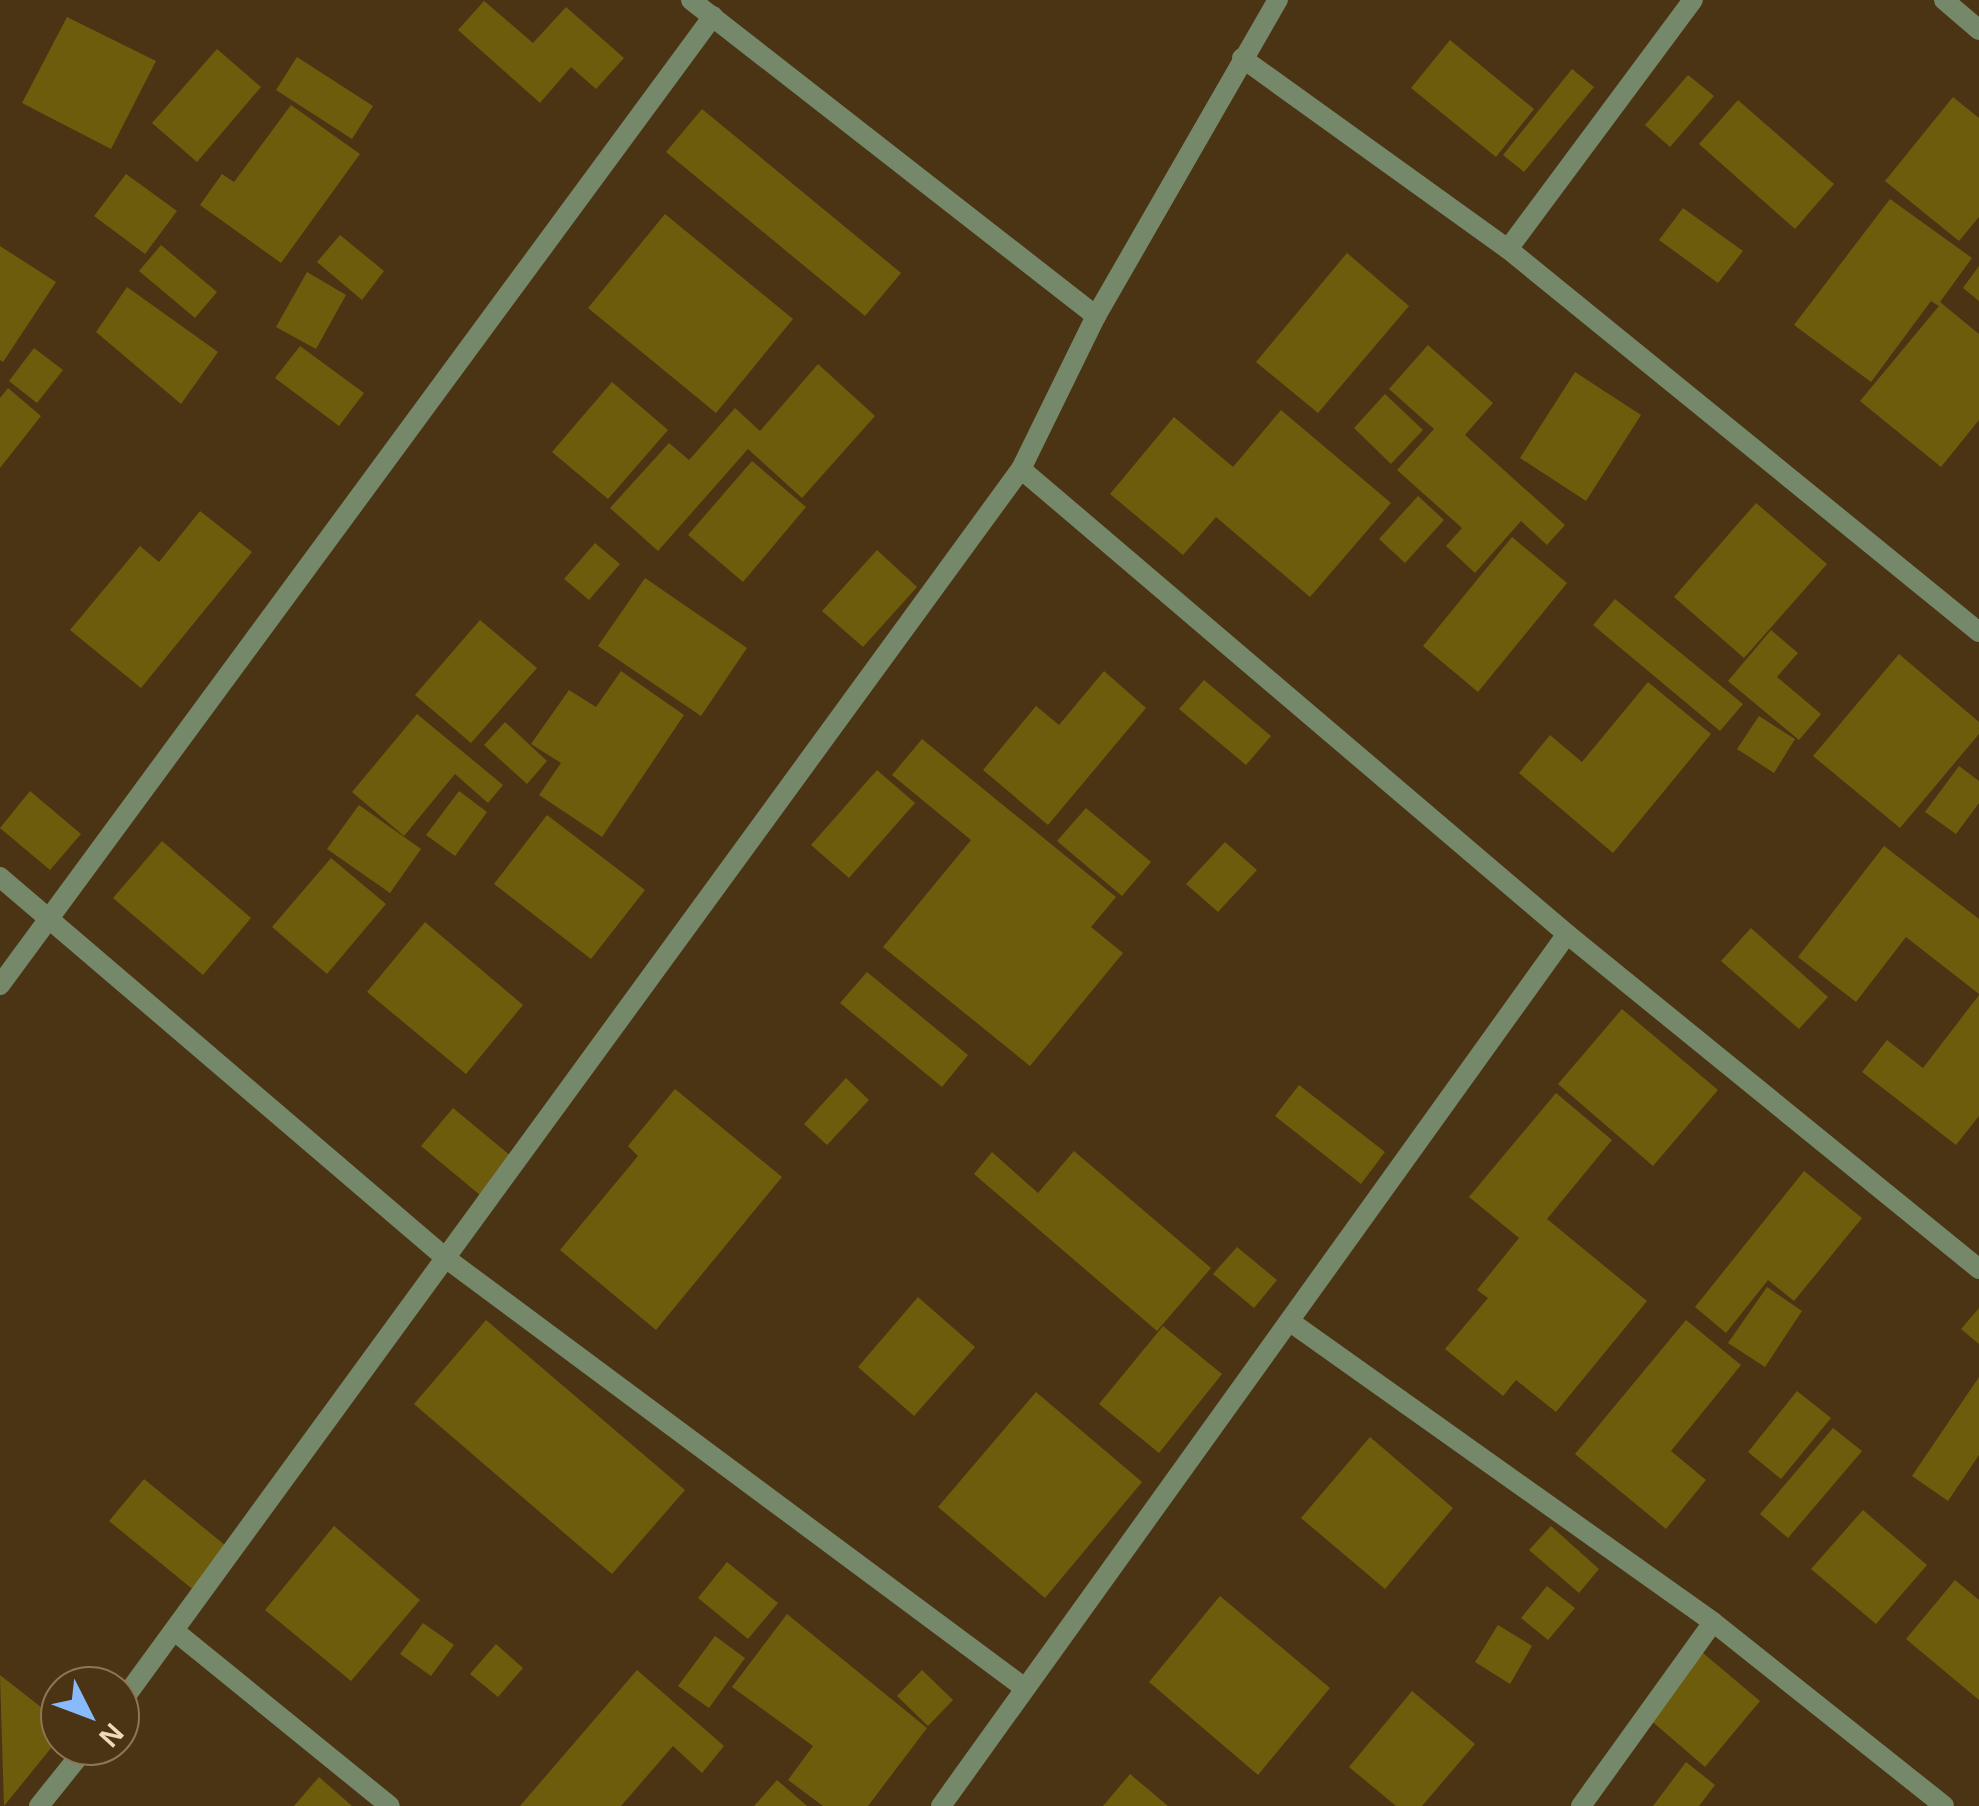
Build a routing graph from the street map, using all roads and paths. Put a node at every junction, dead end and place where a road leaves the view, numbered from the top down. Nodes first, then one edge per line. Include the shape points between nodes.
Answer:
1 (691, 0) edge
2 (1278, 0) edge
3 (1693, 0) edge
4 (1944, 0) edge
5 (713, 16) junction
6 (1979, 30) edge
7 (1242, 58) junction
8 (1508, 249) junction
9 (1096, 316) junction
10 (1022, 470) junction
11 (1979, 632) edge
12 (0, 877) edge
13 (50, 916) junction
14 (1567, 934) junction
15 (0, 985) edge
16 (446, 1259) junction
17 (1979, 1270) edge
18 (1292, 1323) junction
19 (1713, 1622) junction
20 (177, 1633) junction
21 (140, 1679) edge
22 (1022, 1686) junction
23 (71, 1766) edge
24 (39, 1806) edge
25 (390, 1806) edge
26 (941, 1806) edge
27 (1582, 1806) edge
28 (1944, 1806) edge

1 - 5 street
2 - 7 street
3 - 8 street
4 - 6 street
5 - 9 street
5 - 13 street
7 - 8 street
7 - 9 street
8 - 11 street
9 - 10 street
10 - 14 street
10 - 16 street
12 - 13 street
13 - 15 street
13 - 16 street
14 - 17 street
14 - 18 street
16 - 20 street
16 - 22 street
18 - 19 street
18 - 22 street
19 - 27 street
19 - 28 street
20 - 21 street
20 - 25 street
22 - 26 street
23 - 24 street

